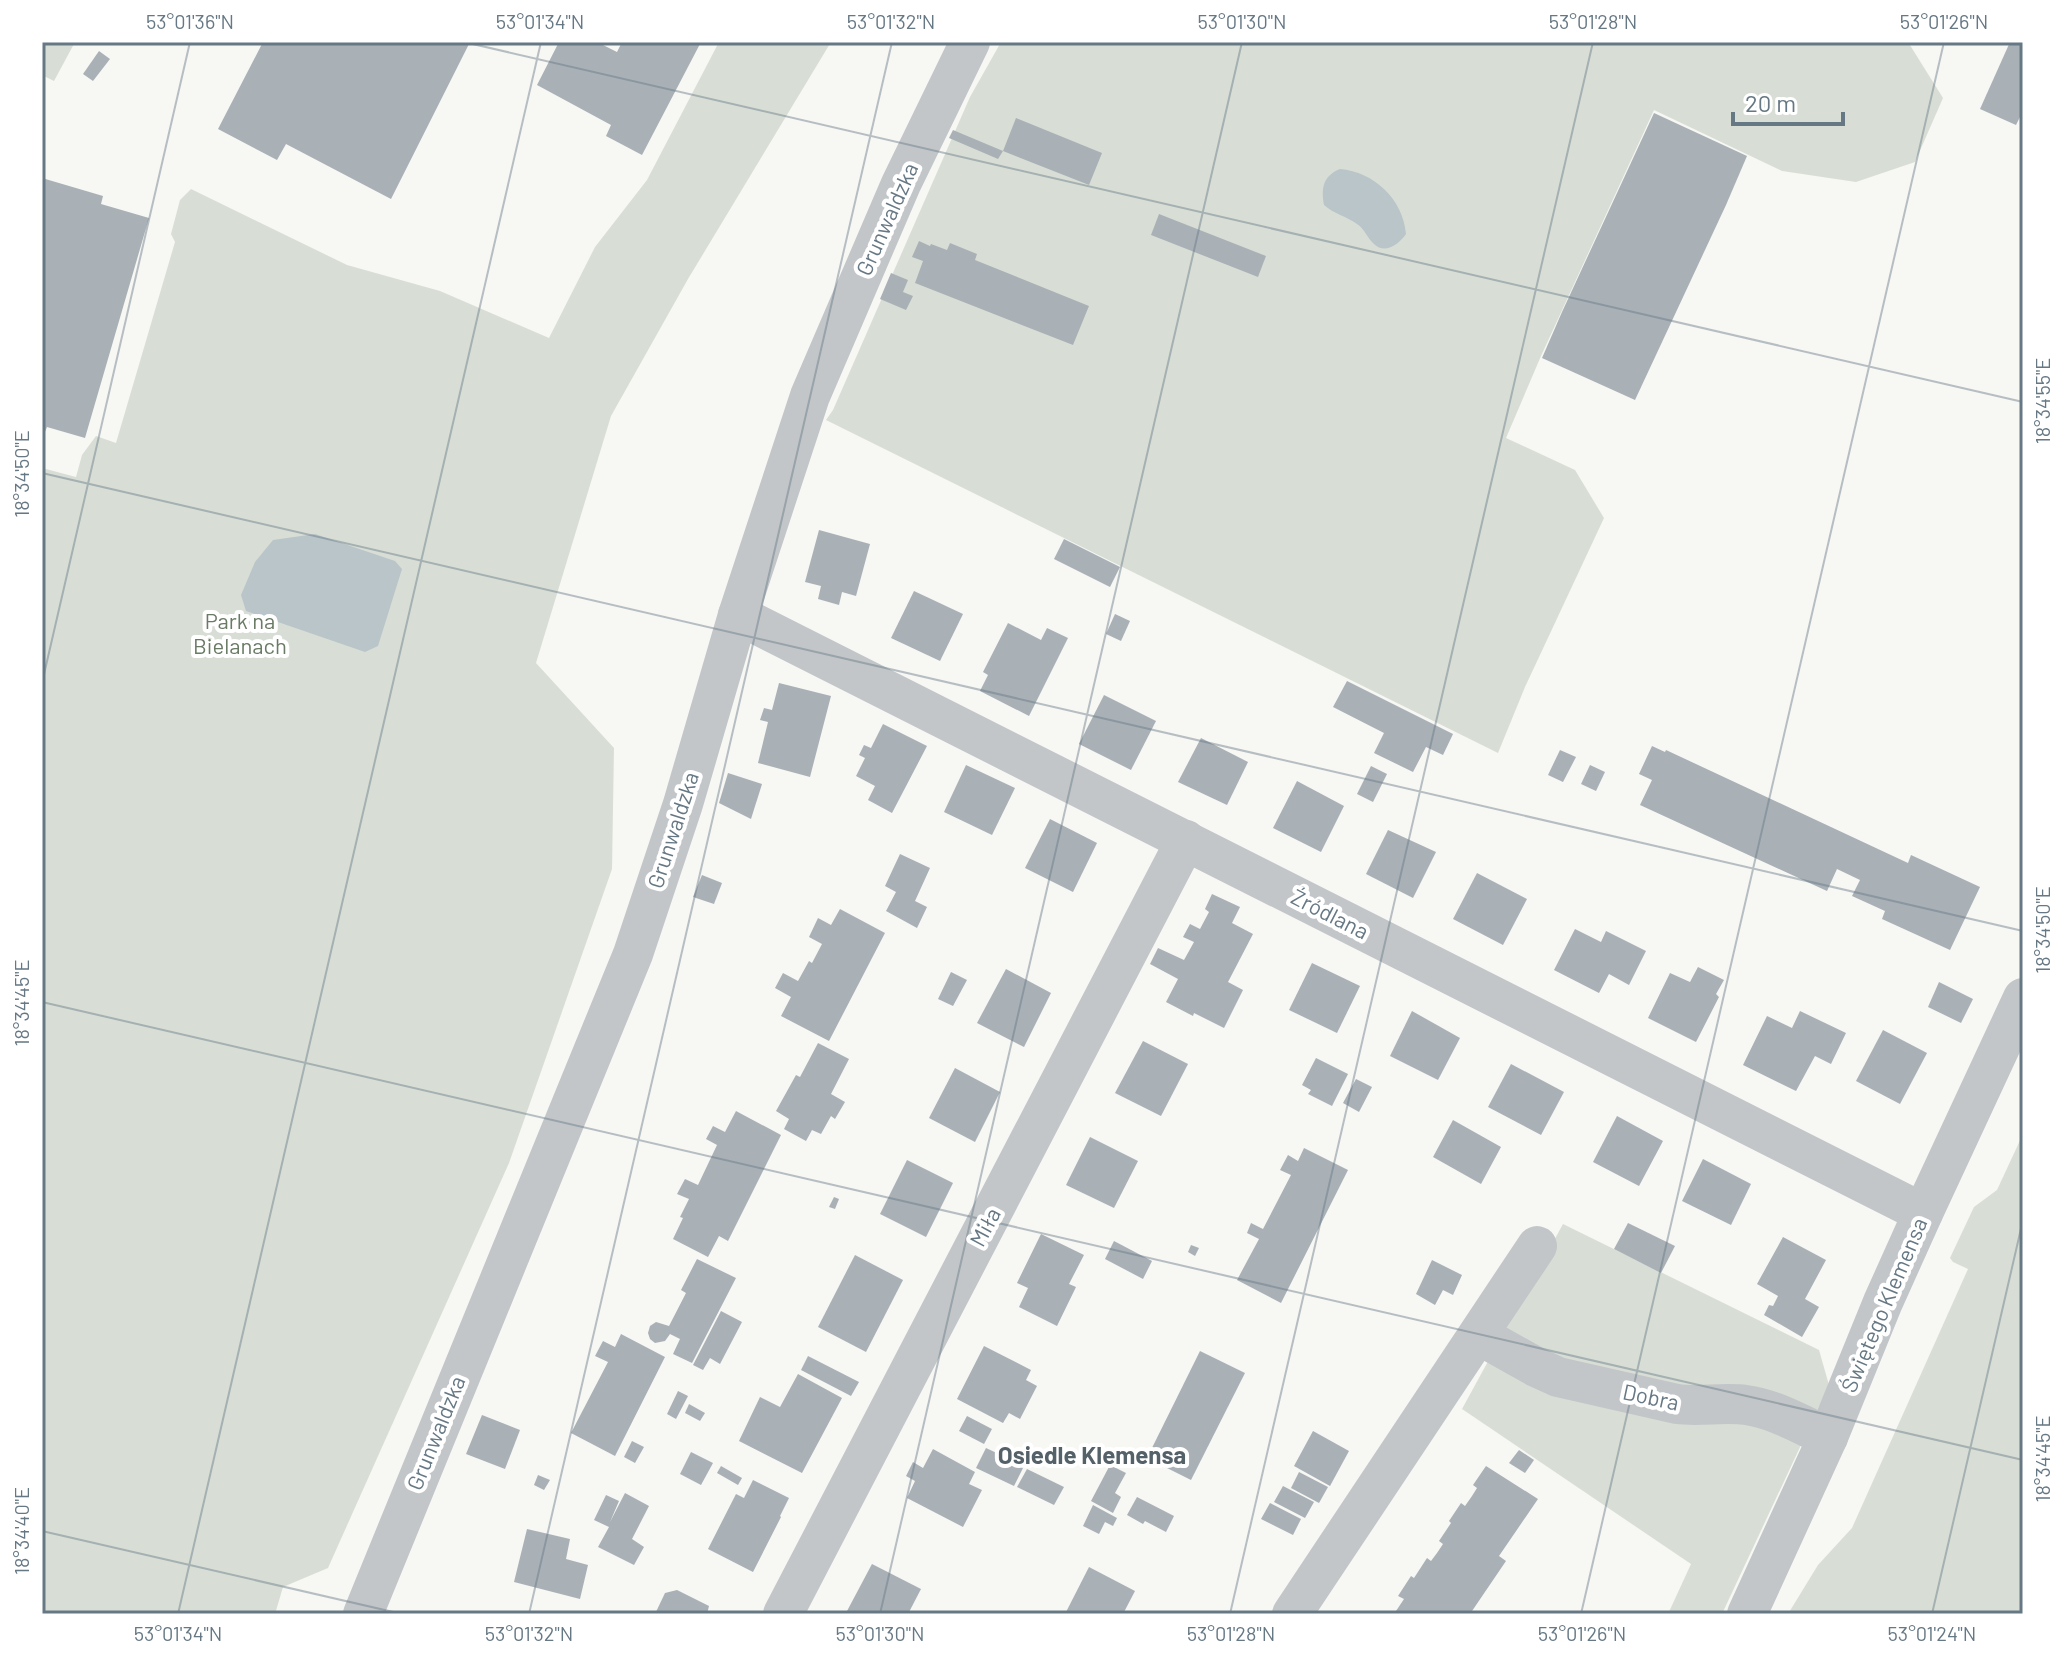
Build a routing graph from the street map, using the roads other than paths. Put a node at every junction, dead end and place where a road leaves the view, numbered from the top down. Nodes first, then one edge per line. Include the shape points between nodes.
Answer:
1 (970, 42) edge
2 (738, 615) junction
3 (1186, 840) junction
4 (2023, 998) edge
5 (1923, 1213) junction
6 (1537, 1246) dead end
7 (1479, 1335) junction
8 (1828, 1437) junction
9 (363, 1614) edge
10 (783, 1614) edge
11 (1292, 1614) edge
12 (1747, 1614) edge

1 - 2 street, Grunwaldzka via 901,184 810,396
2 - 3 street, Źródlana
2 - 9 street, Grunwaldzka via 633,954
3 - 5 street, Źródlana
3 - 10 street, Miła
4 - 5 street, Świętego Klemensa
5 - 8 street, Świętego Klemensa
6 - 7 street
7 - 8 street, Dobra via 1558,1377 1690,1406 1756,1407
7 - 11 street
8 - 12 street, Świętego Klemensa

